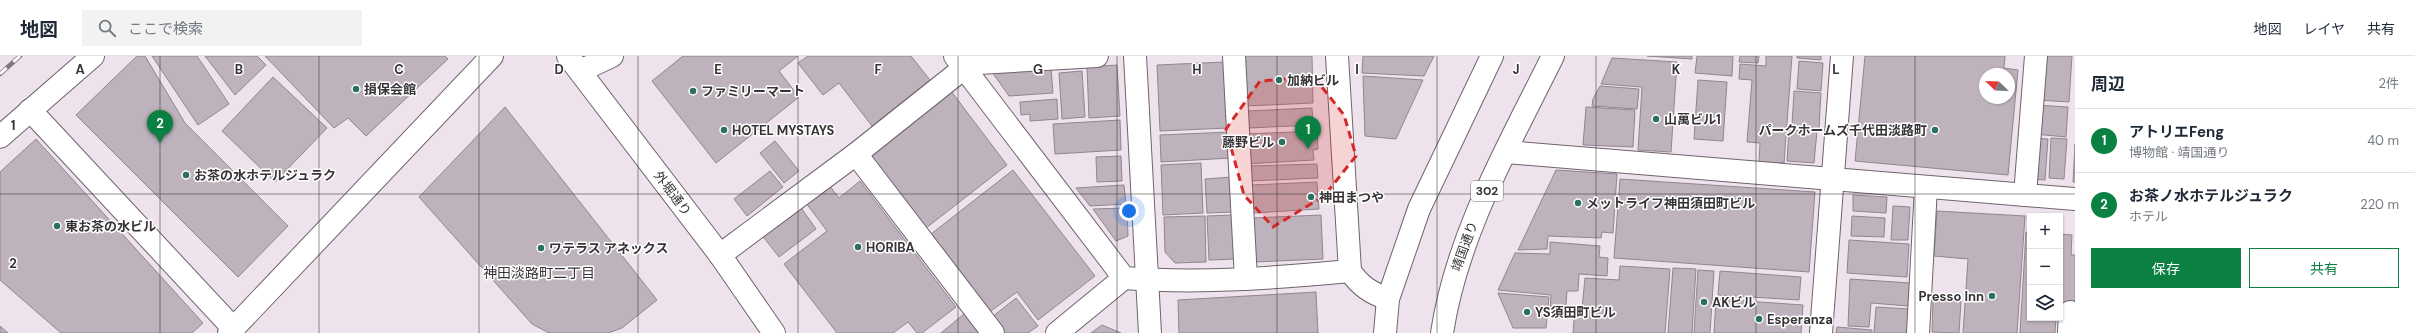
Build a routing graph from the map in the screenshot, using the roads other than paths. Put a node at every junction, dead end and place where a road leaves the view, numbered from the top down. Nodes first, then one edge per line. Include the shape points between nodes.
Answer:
1 (92, 56) edge
2 (492, 56) edge
3 (612, 56) edge
4 (1097, 56) edge
5 (1135, 56) edge
6 (1234, 56) edge
7 (1337, 56) edge
8 (1492, 56) edge
9 (1553, 56) edge
10 (1842, 56) edge
11 (2036, 56) edge
12 (960, 62) edge
13 (574, 63) edge
14 (30, 110) junction
15 (0, 138) edge
16 (1506, 152) junction
17 (856, 154) junction
18 (1833, 179) junction
19 (1926, 187) junction
20 (2025, 195) junction
21 (2075, 199) edge
22 (720, 255) junction
23 (1350, 271) junction
24 (1124, 278) junction
25 (1246, 279) junction
26 (1147, 280) junction
27 (1388, 299) junction
28 (231, 331) edge
29 (774, 333) edge
30 (993, 333) edge
31 (1057, 333) edge
32 (1150, 333) edge
33 (1385, 333) edge
34 (1442, 333) edge
35 (1821, 333) edge
36 (1918, 333) edge

1 - 14 street
2 - 28 street
3 - 13 street
4 - 12 street via 979,64
5 - 26 street
6 - 25 street
7 - 23 street
8 - 27 street via 1420,209
9 - 16 street, 靖国通り / 302
10 - 18 street
11 - 20 street
12 - 17 street
12 - 24 street
13 - 22 street, 外堀通り
14 - 15 street
14 - 28 street
16 - 18 street
16 - 34 street, 靖国通り / 302 via 1464,241 1449,290
17 - 22 street
17 - 30 street
18 - 19 street
18 - 35 street
19 - 20 street
19 - 36 street
20 - 21 street
22 - 29 street, 外堀通り
23 - 25 street
23 - 27 street via 1357,282 1371,292
24 - 26 street
24 - 31 street
25 - 26 street
26 - 32 street
27 - 33 street

